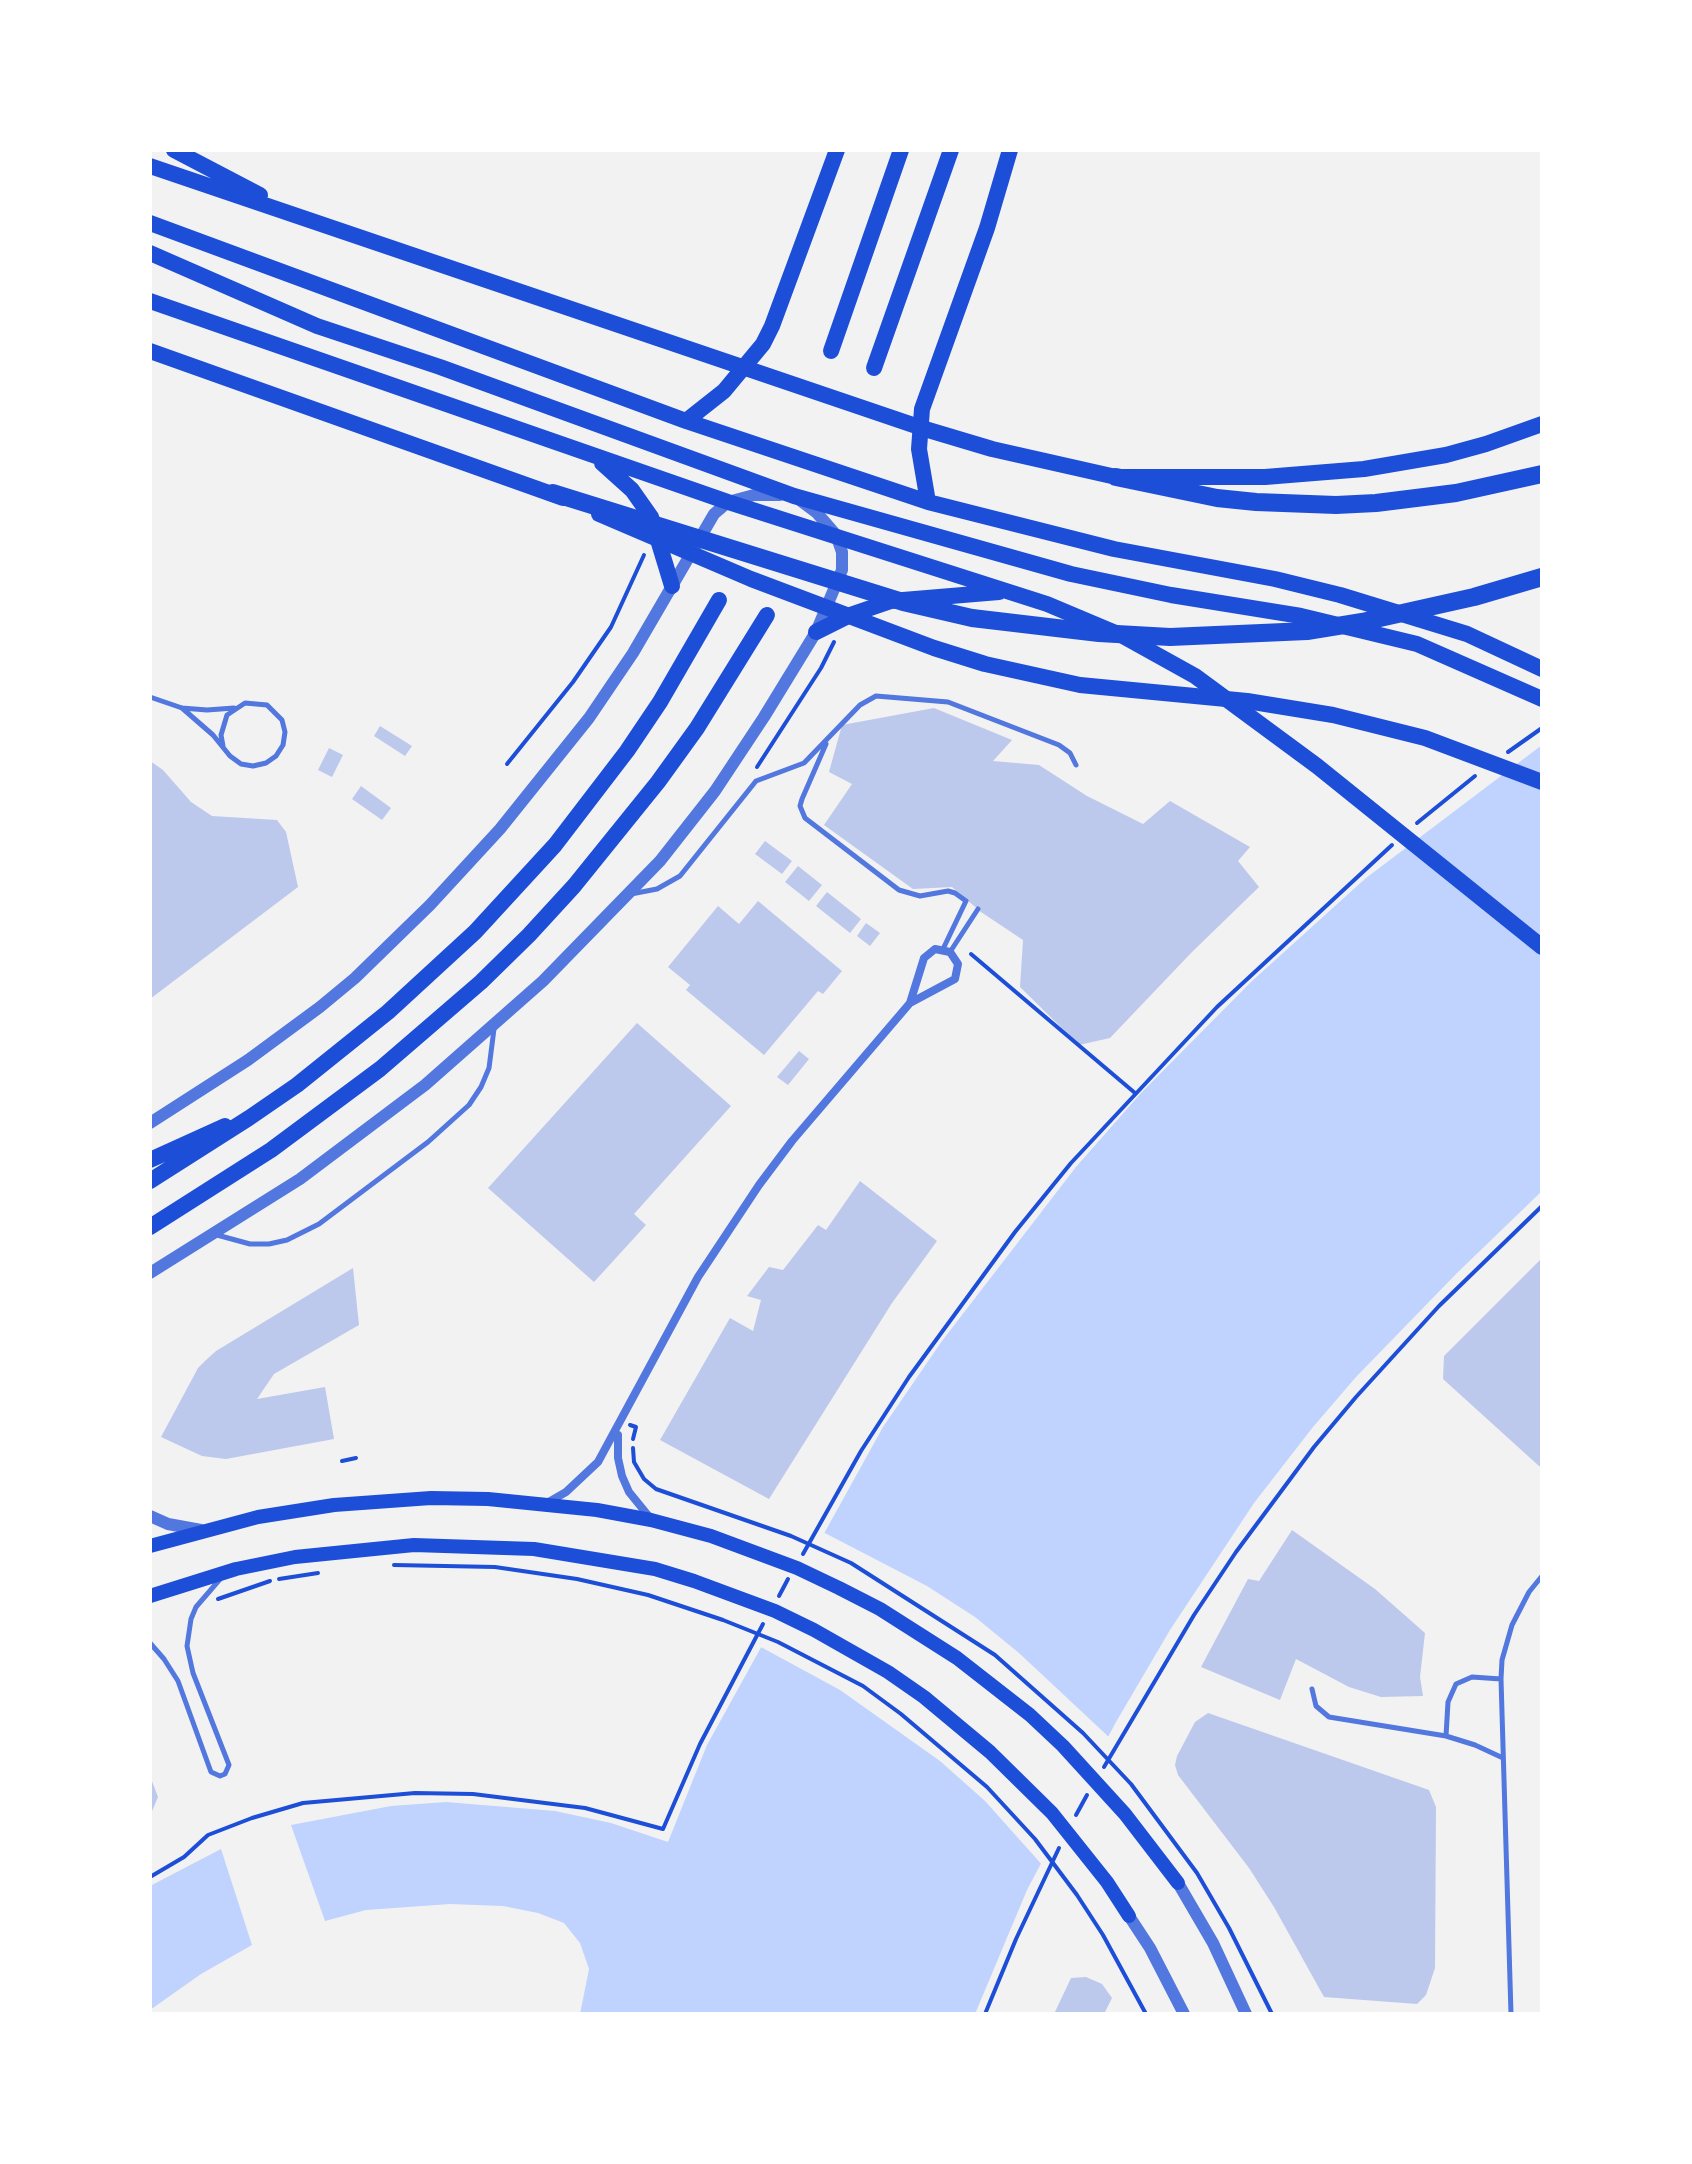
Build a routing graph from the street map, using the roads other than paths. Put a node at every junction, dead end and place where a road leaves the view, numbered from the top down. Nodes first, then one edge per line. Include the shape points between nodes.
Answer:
1 (174, 150) edge
2 (837, 150) edge
3 (901, 150) edge
4 (951, 150) edge
5 (1010, 150) edge
6 (150, 166) edge
7 (285, 211) junction
8 (150, 223) edge
9 (150, 253) edge
10 (150, 301) edge
11 (150, 351) edge
12 (831, 351) dead end
13 (874, 368) dead end
14 (686, 421) junction
15 (1542, 424) edge
16 (595, 457) junction
17 (1542, 474) edge
18 (1116, 477) junction
19 (553, 493) junction
20 (794, 496) junction
21 (728, 502) junction
22 (928, 502) junction
23 (876, 518) junction
24 (836, 535) junction
25 (868, 546) junction
26 (1542, 577) edge
27 (672, 586) junction
28 (1009, 591) junction
29 (719, 600) dead end
30 (767, 615) dead end
31 (816, 632) junction
32 (1542, 669) edge
33 (150, 697) edge
34 (1542, 699) edge
35 (235, 707) junction
36 (182, 708) junction
37 (828, 740) junction
38 (223, 746) junction
39 (1076, 765) dead end
40 (1542, 782) edge
41 (630, 894) junction
42 (978, 909) dead end
43 (1542, 947) edge
44 (947, 951) junction
45 (910, 1003) junction
46 (494, 1026) junction
47 (173, 1109) junction
48 (150, 1116) edge
49 (249, 1118) junction
50 (150, 1123) edge
51 (150, 1160) edge
52 (150, 1181) edge
53 (150, 1227) edge
54 (216, 1234) junction
55 (150, 1273) edge
56 (620, 1423) junction
57 (546, 1503) junction
58 (150, 1516) edge
59 (651, 1520) junction
60 (201, 1530) junction
61 (150, 1546) edge
62 (236, 1569) junction
63 (1542, 1576) edge
64 (150, 1596) edge
65 (150, 1643) edge
66 (1501, 1679) junction
67 (1312, 1689) dead end
68 (1446, 1736) junction
69 (1503, 1758) junction
70 (1178, 1883) joint
71 (1129, 1916) joint
72 (1510, 2012) edge
73 (1184, 2014) edge
74 (1246, 2014) edge

1 - 7 main road
2 - 14 main road via 763,344 724,391
3 - 12 main road
4 - 13 main road
5 - 22 main road via 922,409 919,449
6 - 7 main road
7 - 18 main road via 912,425
8 - 14 main road
9 - 20 main road via 305,321
10 - 16 main road
11 - 19 main road
14 - 22 main road
15 - 18 main road via 1446,455 1364,469 1265,477
16 - 21 main road
16 - 27 main road via 632,490 651,517
17 - 18 highway via 1456,493 1336,505 1217,498
19 - 26 highway via 903,602 972,618 1099,633 1170,637 1307,631 1460,601
19 - 40 main road via 751,579 985,664 1095,687 1333,715 1425,738
20 - 21 street via 754,495
20 - 23 main road
20 - 24 street
21 - 24 main road
21 - 27 street via 708,521
22 - 32 main road via 1404,613 1467,634
23 - 25 main road via 865,521 860,531
23 - 34 main road via 1071,574 1301,616 1417,644
24 - 25 main road
24 - 31 street via 842,570
25 - 28 main road
27 - 47 street via 566,749 430,905 320,1007
28 - 31 main road via 891,601
28 - 43 main road via 1086,619 1195,676 1317,766
29 - 49 main road via 627,751 516,889 388,1012
30 - 53 main road via 658,782 519,944 369,1077 271,1150
31 - 41 street via 715,791
33 - 36 lane
35 - 36 lane
35 - 38 lane via 222,725
35 - 38 lane via 256,702 276,711 285,732 283,745 266,763 253,766 241,764
36 - 38 lane
37 - 39 lane via 868,699 896,696 948,702 1063,747
37 - 41 lane via 795,769 756,781 680,876 657,889
37 - 44 lane via 802,799 805,818 899,890 920,896 948,891 966,900
41 - 46 street
42 - 44 lane
44 - 45 street via 935,949 924,958
44 - 45 street via 958,964 955,979
45 - 56 street via 792,1141 736,1219 670,1325
46 - 54 street via 363,1133
46 - 54 lane via 489,1068 469,1105 380,1179 319,1224 287,1240 250,1244
47 - 48 street
47 - 50 street
49 - 51 main road
49 - 52 main road
54 - 55 street
56 - 57 street via 598,1462
56 - 59 street via 622,1476
57 - 59 main road
57 - 60 main road via 373,1501
58 - 60 street
59 - 70 main road via 797,1568 880,1609 957,1658 1063,1746
60 - 61 main road
62 - 64 main road
62 - 65 lane via 196,1607 188,1633 189,1660 229,1765 225,1774 211,1772 178,1681
62 - 71 main road via 354,1549 534,1549 655,1569 775,1611 852,1650 924,1697 990,1752 1052,1813
63 - 66 lane via 1512,1625
66 - 68 lane via 1472,1677 1456,1684 1448,1702
66 - 69 lane
67 - 68 lane via 1316,1706 1329,1717
68 - 69 lane
69 - 72 lane
70 - 74 street
71 - 73 street

